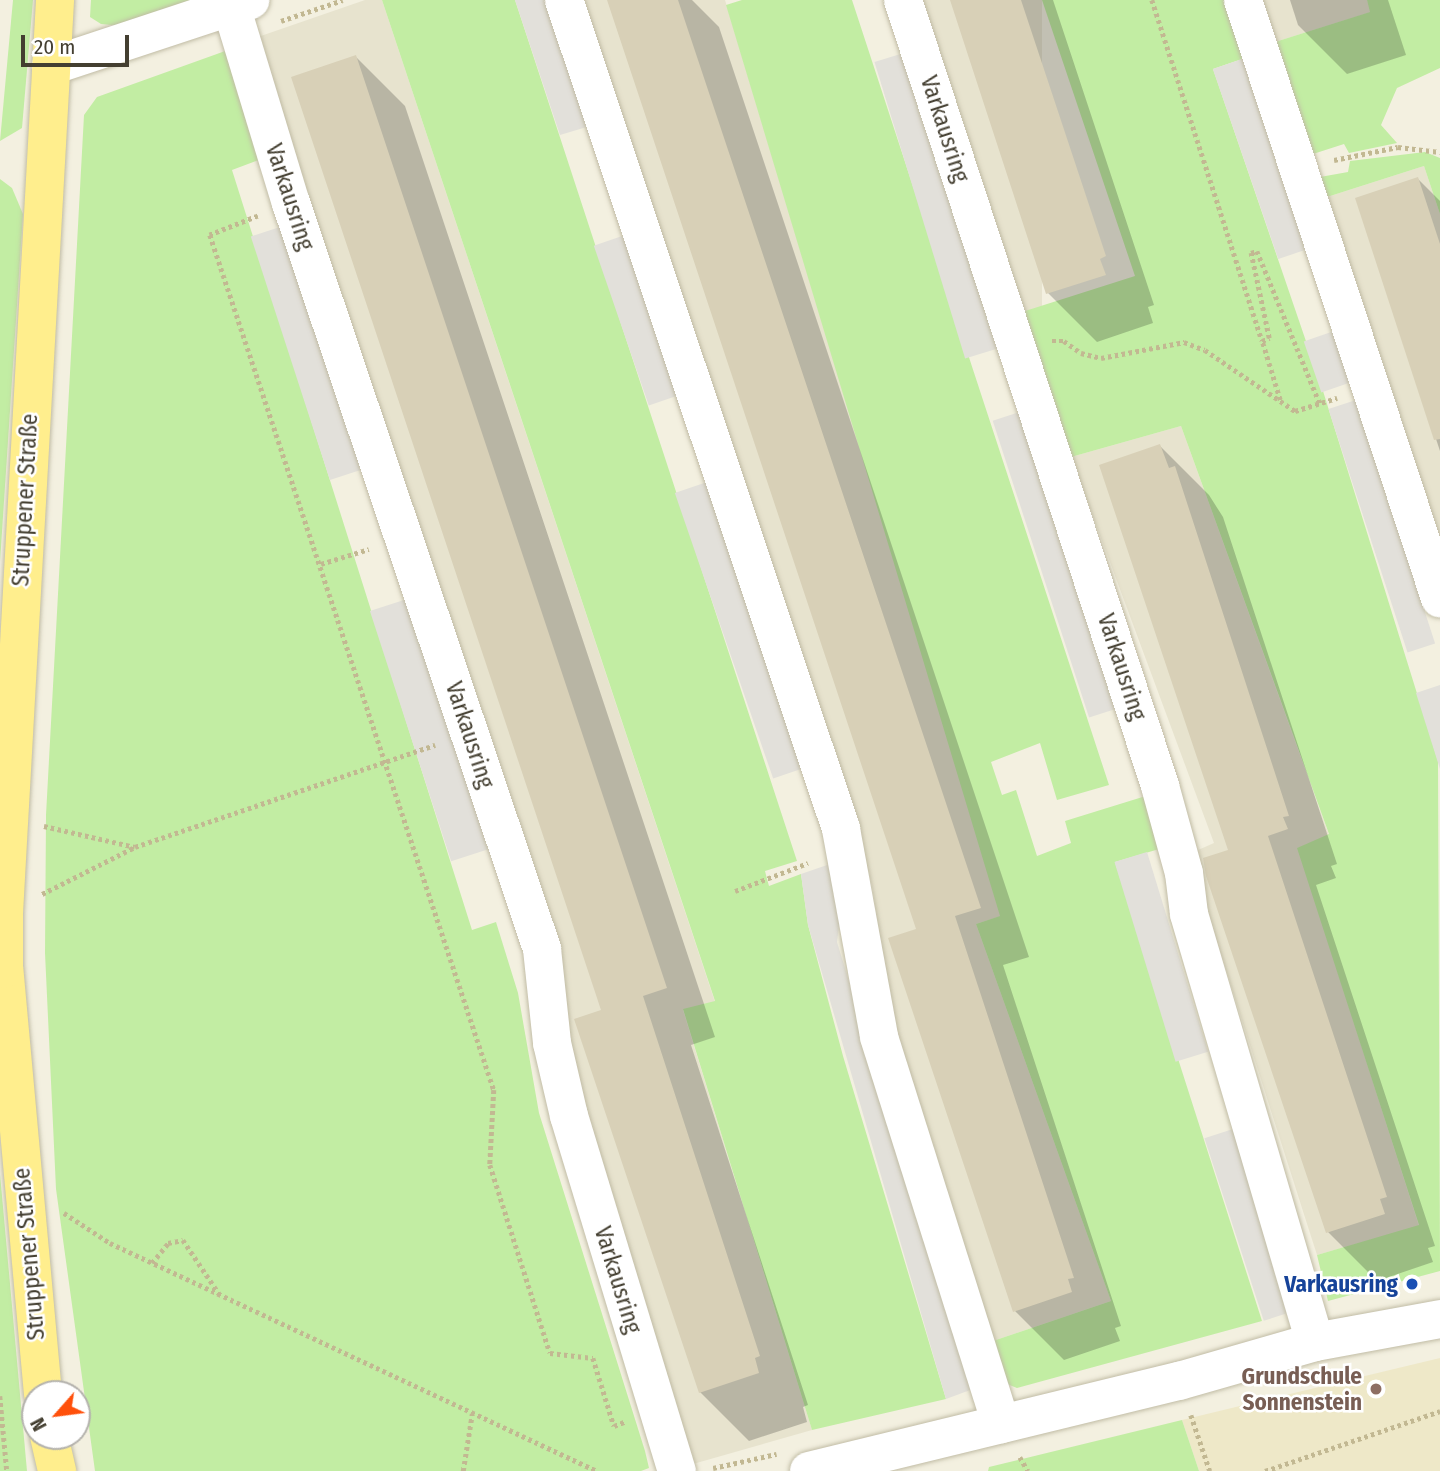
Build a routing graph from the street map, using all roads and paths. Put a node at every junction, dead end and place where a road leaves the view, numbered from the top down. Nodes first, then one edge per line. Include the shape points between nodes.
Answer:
1 (55, 0) edge
2 (564, 0) edge
3 (903, 0) edge
4 (1152, 0) edge
5 (1243, 0) edge
6 (240, 3) edge
7 (51, 66) junction
8 (1440, 152) edge
9 (1320, 163) dead end
10 (291, 203) junction
11 (1262, 341) junction
12 (1017, 347) junction
13 (1371, 388) junction
14 (1280, 400) junction
15 (1320, 404) junction
16 (407, 537) junction
17 (321, 564) junction
18 (1440, 598) edge
19 (470, 734) junction
20 (384, 761) junction
21 (9, 818) junction
22 (135, 847) junction
23 (845, 849) junction
24 (735, 891) dead end
25 (4, 913) junction
26 (2, 970) edge
27 (23, 1185) junction
28 (152, 1263) junction
29 (221, 1296) junction
30 (1440, 1319) edge
31 (1315, 1342) junction
32 (42, 1380) edge
33 (1179, 1381) junction
34 (0, 1396) edge
35 (657, 1411) junction
36 (1440, 1411) edge
37 (472, 1414) junction
38 (1002, 1424) junction
39 (46, 1450) edge
40 (51, 1450) edge
41 (7, 1471) edge
42 (45, 1471) edge
43 (57, 1471) edge
44 (463, 1471) edge
45 (597, 1471) edge
46 (677, 1471) edge
47 (809, 1471) edge
48 (1210, 1471) edge
49 (1265, 1471) edge

1 - 7 main road, Struppener Straße
2 - 23 street
3 - 12 street, Varkausring
4 - 11 path
5 - 13 street
6 - 7 street, Varkausring
6 - 10 street, Varkausring
7 - 21 main road, Struppener Straße
8 - 9 path via 1398,146
10 - 16 street, Varkausring
10 - 17 path via 210,235
11 - 14 path
11 - 15 path via 1269,338 1251,253 1257,251
12 - 14 path via 1063,341 1081,353 1101,358 1184,342 1205,350
12 - 31 street, Varkausring via 1160,786 1184,873 1189,914
13 - 15 path
13 - 18 street
14 - 15 path via 1295,411
16 - 17 path
16 - 19 street, Varkausring
17 - 20 path
19 - 20 path
19 - 35 street, Varkausring via 542,949 552,1043 569,1116
20 - 22 path
20 - 35 path via 494,1090 491,1165 550,1353 593,1358 614,1426
21 - 22 path
21 - 25 main road, Struppener Straße
22 - 25 path
23 - 24 path
23 - 38 street via 879,1037
25 - 26 main road, Struppener Straße
26 - 27 main road, Struppener Straße
27 - 28 path via 110,1243
27 - 32 main road, Struppener Straße
28 - 29 path
28 - 29 path via 168,1242 183,1240
29 - 37 path
30 - 31 street
31 - 33 street
33 - 38 street
33 - 48 path
34 - 41 path
35 - 46 street, Varkausring
36 - 49 path
37 - 44 path
37 - 45 path
38 - 47 street
39 - 42 main road
40 - 43 main road

